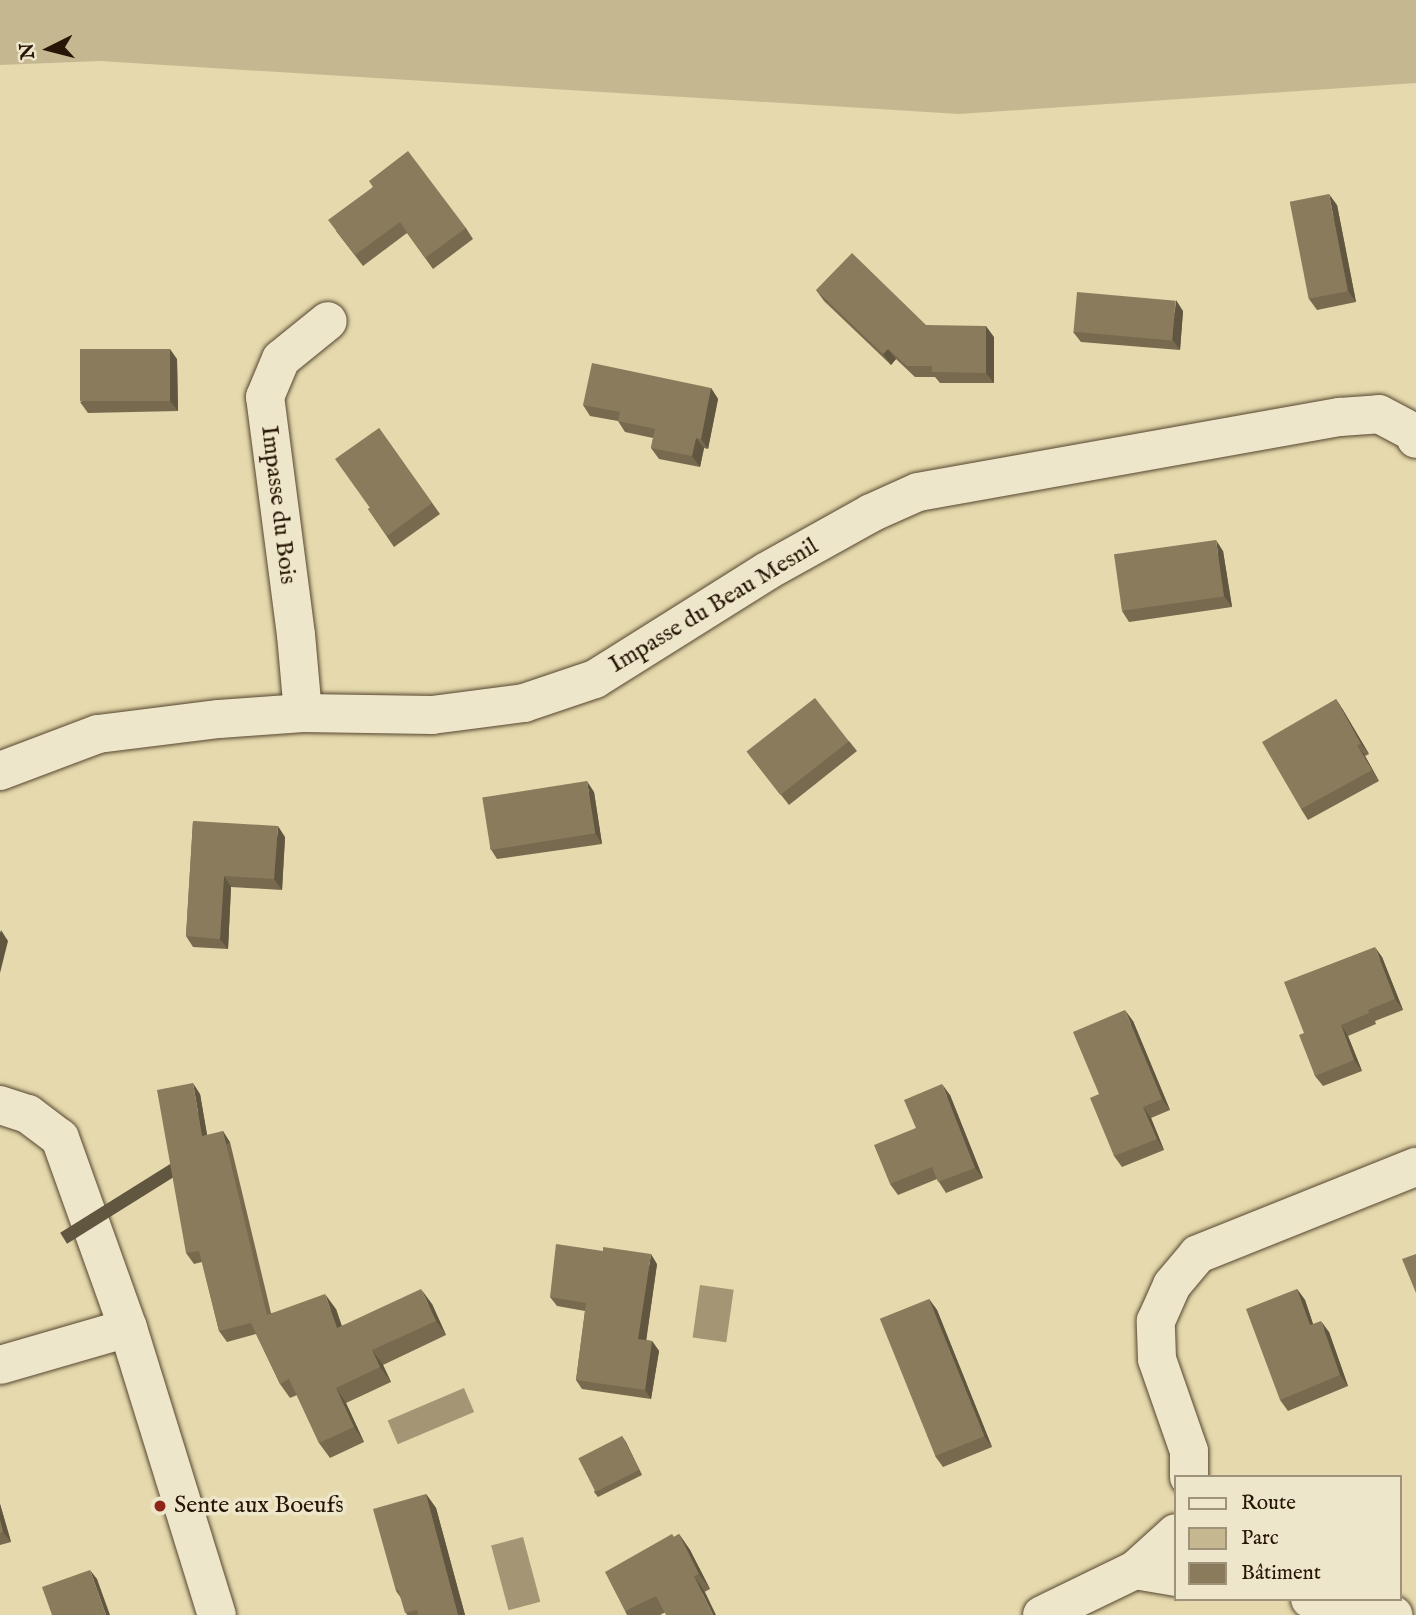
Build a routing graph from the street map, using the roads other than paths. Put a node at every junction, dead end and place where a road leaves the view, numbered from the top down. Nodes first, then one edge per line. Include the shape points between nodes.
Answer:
1 (328, 321) dead end
2 (1416, 439) edge
3 (303, 713) junction
4 (0, 771) edge
5 (0, 1105) edge
6 (1416, 1167) edge
7 (128, 1328) junction
8 (0, 1365) edge
9 (1189, 1475) edge
10 (1174, 1535) edge
11 (1135, 1570) junction
12 (1174, 1577) edge
13 (1320, 1601) edge
14 (217, 1615) edge
15 (1042, 1615) edge
16 (1393, 1615) edge

1 - 3 street, Impasse du Bois via 282,359 265,397
2 - 3 street, Impasse du Beau Mesnil via 1414,433 1379,414 1340,417 918,492 768,571 595,679 524,703 432,715
3 - 4 street, Impasse du Beau Mesnil via 98,734
5 - 7 street via 28,1114 60,1138
6 - 9 street via 1198,1254 1172,1285 1156,1321 1157,1359 1189,1451
7 - 8 street
7 - 14 street
10 - 11 street
11 - 12 street
11 - 15 street
13 - 16 street

